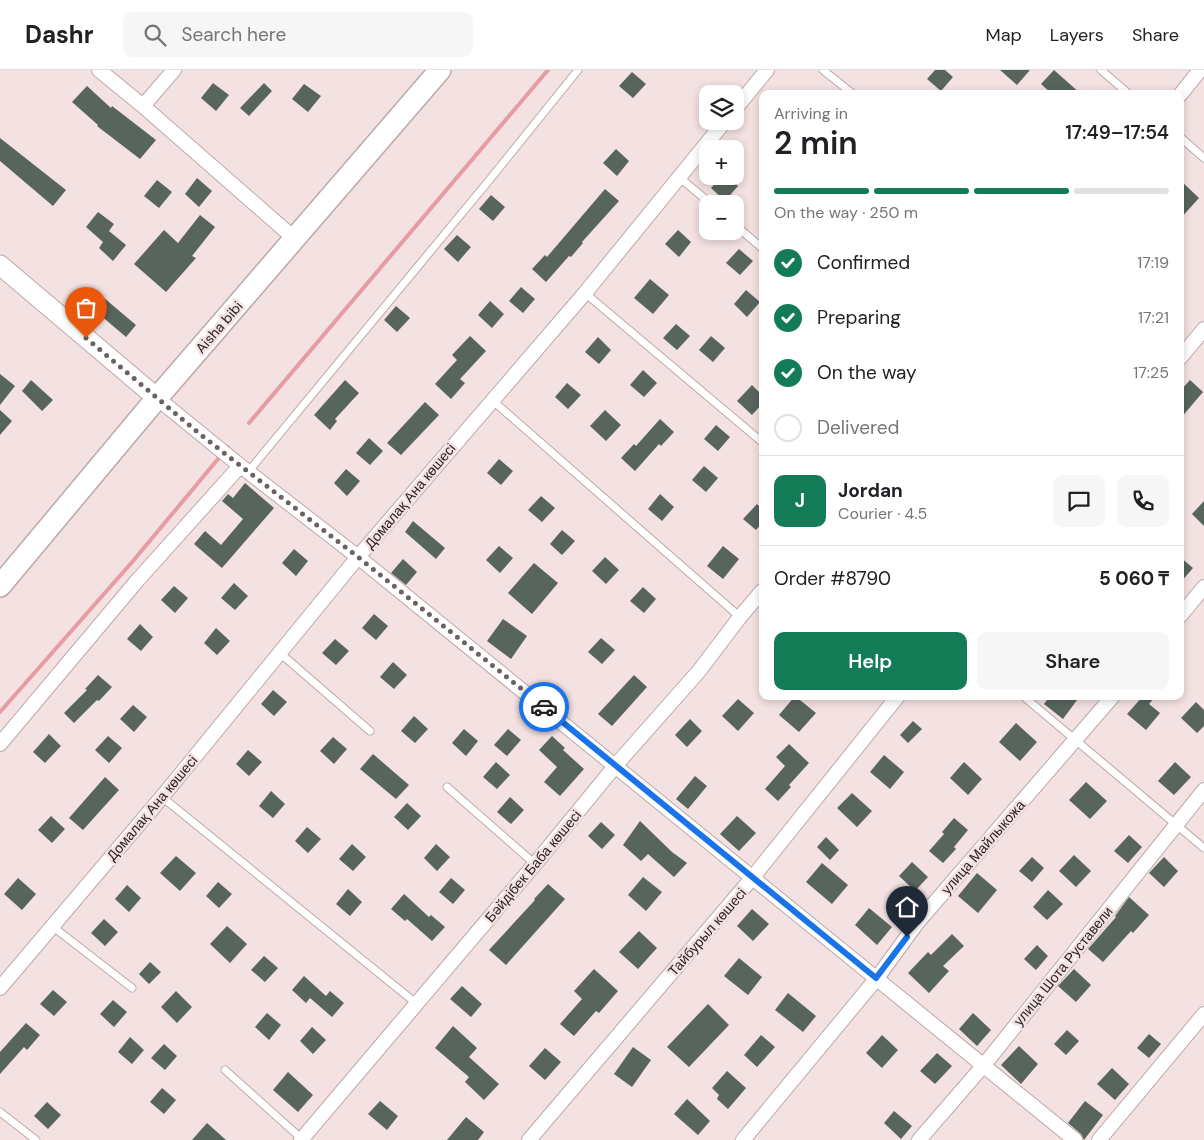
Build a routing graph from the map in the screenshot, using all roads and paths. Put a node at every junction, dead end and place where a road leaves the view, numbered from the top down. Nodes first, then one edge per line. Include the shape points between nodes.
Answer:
1 (99, 70) edge
2 (174, 70) edge
3 (440, 70) edge
4 (578, 70) edge
5 (767, 70) edge
6 (823, 70) edge
7 (1101, 70) edge
8 (1200, 70) edge
9 (848, 90) edge
10 (1124, 90) edge
11 (1184, 90) edge
12 (744, 98) edge
13 (144, 106) junction
14 (718, 130) edge
15 (1184, 140) edge
16 (1204, 158) edge
17 (679, 177) junction
18 (700, 195) edge
19 (744, 233) edge
20 (296, 239) junction
21 (759, 245) edge
22 (0, 265) edge
23 (585, 293) junction
24 (1204, 329) edge
25 (1184, 353) edge
26 (157, 398) junction
27 (492, 400) junction
28 (759, 439) edge
29 (240, 466) junction
30 (358, 557) junction
31 (0, 586) edge
32 (1204, 587) edge
33 (759, 595) edge
34 (1184, 611) edge
35 (740, 617) junction
36 (280, 654) junction
37 (895, 700) edge
38 (1027, 700) edge
39 (1110, 700) edge
40 (370, 731) dead end
41 (1076, 742) junction
42 (0, 744) edge
43 (616, 765) junction
44 (446, 787) dead end
45 (1204, 790) edge
46 (162, 797) junction
47 (1175, 825) junction
48 (1204, 848) edge
49 (535, 864) junction
50 (753, 877) junction
51 (52, 926) junction
52 (876, 978) junction
53 (0, 988) edge
54 (132, 988) dead end
55 (417, 1004) junction
56 (1204, 1014) edge
57 (984, 1065) junction
58 (225, 1070) dead end
59 (0, 1112) edge
60 (36, 1140) edge
61 (302, 1140) edge
62 (529, 1140) edge
63 (743, 1140) edge
64 (919, 1140) edge
65 (1075, 1140) edge
66 (1099, 1140) edge

1 - 13 street
2 - 13 street
3 - 20 main road, Aisha bibi
4 - 29 lane via 492,178
5 - 12 street
6 - 9 lane
7 - 10 lane
8 - 11 street
13 - 20 street
14 - 17 street, Домалақ Ана көшесі
15 - 16 lane
17 - 18 lane
17 - 23 street, Домалақ Ана көшесі
19 - 21 lane
20 - 26 main road, Aisha bibi
22 - 26 street
23 - 27 street, Домалақ Ана көшесі
23 - 28 lane
24 - 25 street
26 - 29 street
26 - 31 main road, Aisha bibi
27 - 30 street, Домалақ Ана көшесі
27 - 35 lane
29 - 30 street
29 - 42 street via 136,582
30 - 36 street, Домалақ Ана көшесі
30 - 43 street
32 - 34 street
33 - 35 street, Бәйдібек Баба көшесі
35 - 43 street, Бәйдібек Баба көшесі
36 - 40 lane
36 - 46 street, Домалақ Ана көшесі
37 - 50 street, Тайбурыл көшесі
38 - 41 lane
39 - 41 street, улица Майлыкожа
41 - 47 lane
41 - 52 street, улица Майлыкожа via 917,923
43 - 49 street, Бәйдібек Баба көшесі
43 - 50 street
44 - 49 lane
45 - 47 street, улица Шота Руставели
46 - 51 street, Домалақ Ана көшесі
46 - 55 lane
47 - 48 lane
47 - 57 street, улица Шота Руставели
49 - 55 street, Бәйдібек Баба көшесі
50 - 52 street
50 - 62 street, Тайбурыл көшесі
51 - 53 street, Домалақ Ана көшесі
51 - 54 lane
52 - 57 street
52 - 63 street, улица Майлыкожа
55 - 61 street, Бәйдібек Баба көшесі
56 - 66 street
57 - 64 street, улица Шота Руставели
57 - 65 street
58 - 61 lane
59 - 60 lane

